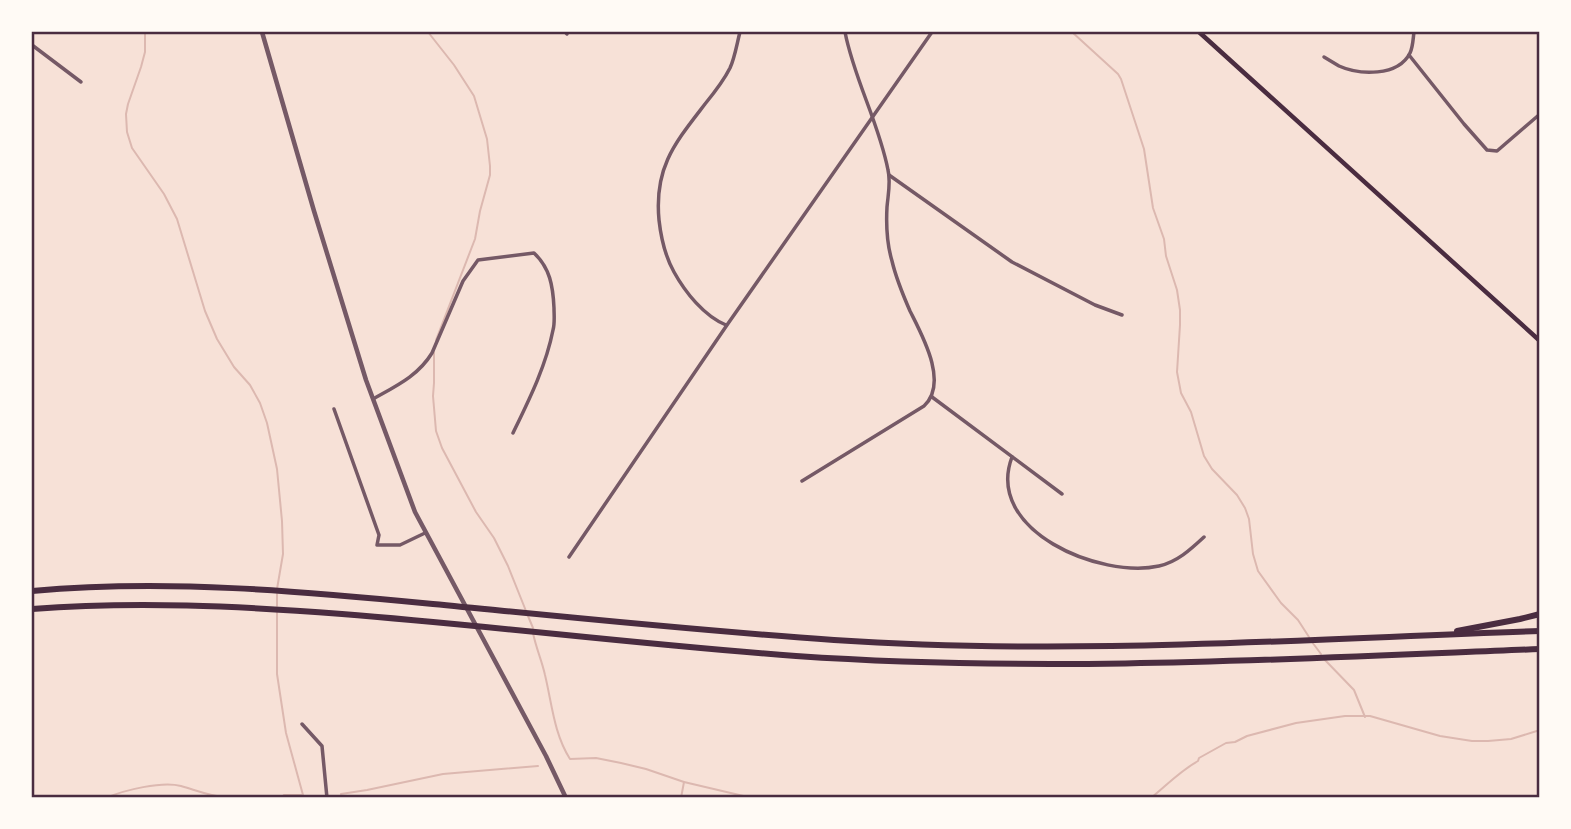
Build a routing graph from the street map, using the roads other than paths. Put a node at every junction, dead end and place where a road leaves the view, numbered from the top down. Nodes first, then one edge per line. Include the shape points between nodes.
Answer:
1 (262, 32) edge
2 (740, 32) edge
3 (845, 32) edge
4 (932, 32) edge
5 (1199, 32) edge
6 (1414, 32) edge
7 (32, 45) edge
8 (1409, 55) junction
9 (1324, 57) dead end
10 (81, 82) dead end
11 (1539, 114) edge
12 (873, 116) junction
13 (889, 175) junction
14 (1122, 315) dead end
15 (727, 325) junction
16 (1539, 341) edge
17 (932, 397) junction
18 (373, 399) junction
19 (334, 409) dead end
20 (513, 433) dead end
21 (1012, 457) junction
22 (802, 481) dead end
23 (1062, 494) dead end
24 (425, 533) junction
25 (1204, 537) dead end
26 (569, 557) dead end
27 (32, 591) edge
28 (32, 609) edge
29 (1539, 614) edge
30 (1539, 631) edge
31 (1434, 635) junction
32 (1539, 649) edge
33 (302, 724) dead end
34 (327, 797) edge
35 (566, 797) edge

1 - 18 street
2 - 15 street via 729,68 666,160 658,200 661,238 676,276 700,306
3 - 12 street
4 - 12 street
5 - 16 main road
6 - 8 street
7 - 10 street
8 - 9 street via 1394,69 1372,72 1348,69
8 - 11 street via 1487,150 1497,151
12 - 13 street
12 - 15 street
13 - 14 street via 1012,262
13 - 17 street via 891,259 925,339 934,374
15 - 26 street
17 - 21 street
17 - 22 street
18 - 20 street via 411,378 427,362 463,281 478,260 534,253 543,261 554,291 554,328 536,384
18 - 24 street
19 - 24 street via 378,534 377,544 400,545
21 - 23 street
21 - 25 street via 1008,490 1016,510 1039,535 1076,556 1118,567 1160,566 1186,554
24 - 35 street
27 - 31 highway via 194,586 289,591 695,629 973,646
28 - 32 highway via 251,607 794,656 996,664 1126,664
29 - 31 highway
30 - 31 highway
33 - 34 street via 322,746

